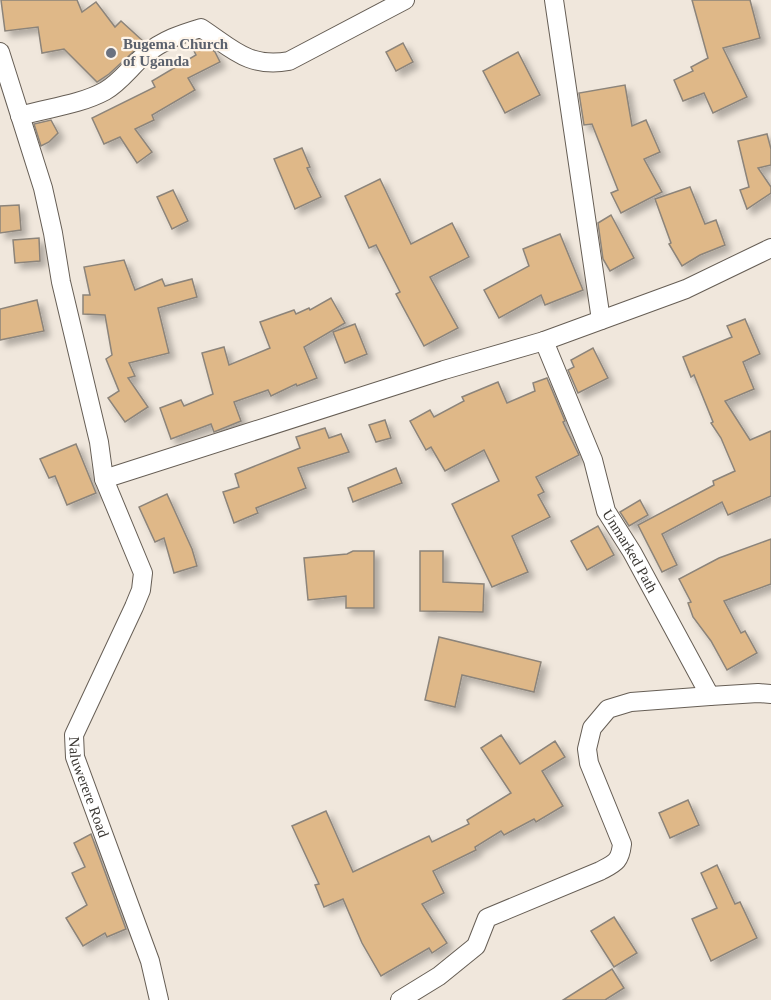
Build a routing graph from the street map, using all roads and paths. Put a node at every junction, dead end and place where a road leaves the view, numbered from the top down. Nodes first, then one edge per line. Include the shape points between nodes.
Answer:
1 (405, 0) edge
2 (554, 0) edge
3 (0, 52) edge
4 (20, 116) junction
5 (771, 248) edge
6 (601, 320) junction
7 (544, 341) junction
8 (104, 479) junction
9 (771, 694) edge
10 (710, 696) junction
11 (159, 1000) edge
12 (400, 1000) edge

1 - 4 street via 289,61 271,64 239,54 201,28 176,35 146,54 106,91
2 - 6 street
3 - 4 street, Naluwerere Road
4 - 8 street, Naluwerere Road via 48,210
5 - 6 street via 686,289
6 - 7 street
7 - 8 street
7 - 10 street, Unmarked Path via 593,460 606,511
8 - 11 street, Naluwerere Road via 143,573 142,583 74,735 75,757 150,962
9 - 10 street
10 - 12 street via 631,702 608,709 592,728 587,749 622,844 621,855 600,871 487,918 476,945 439,976

